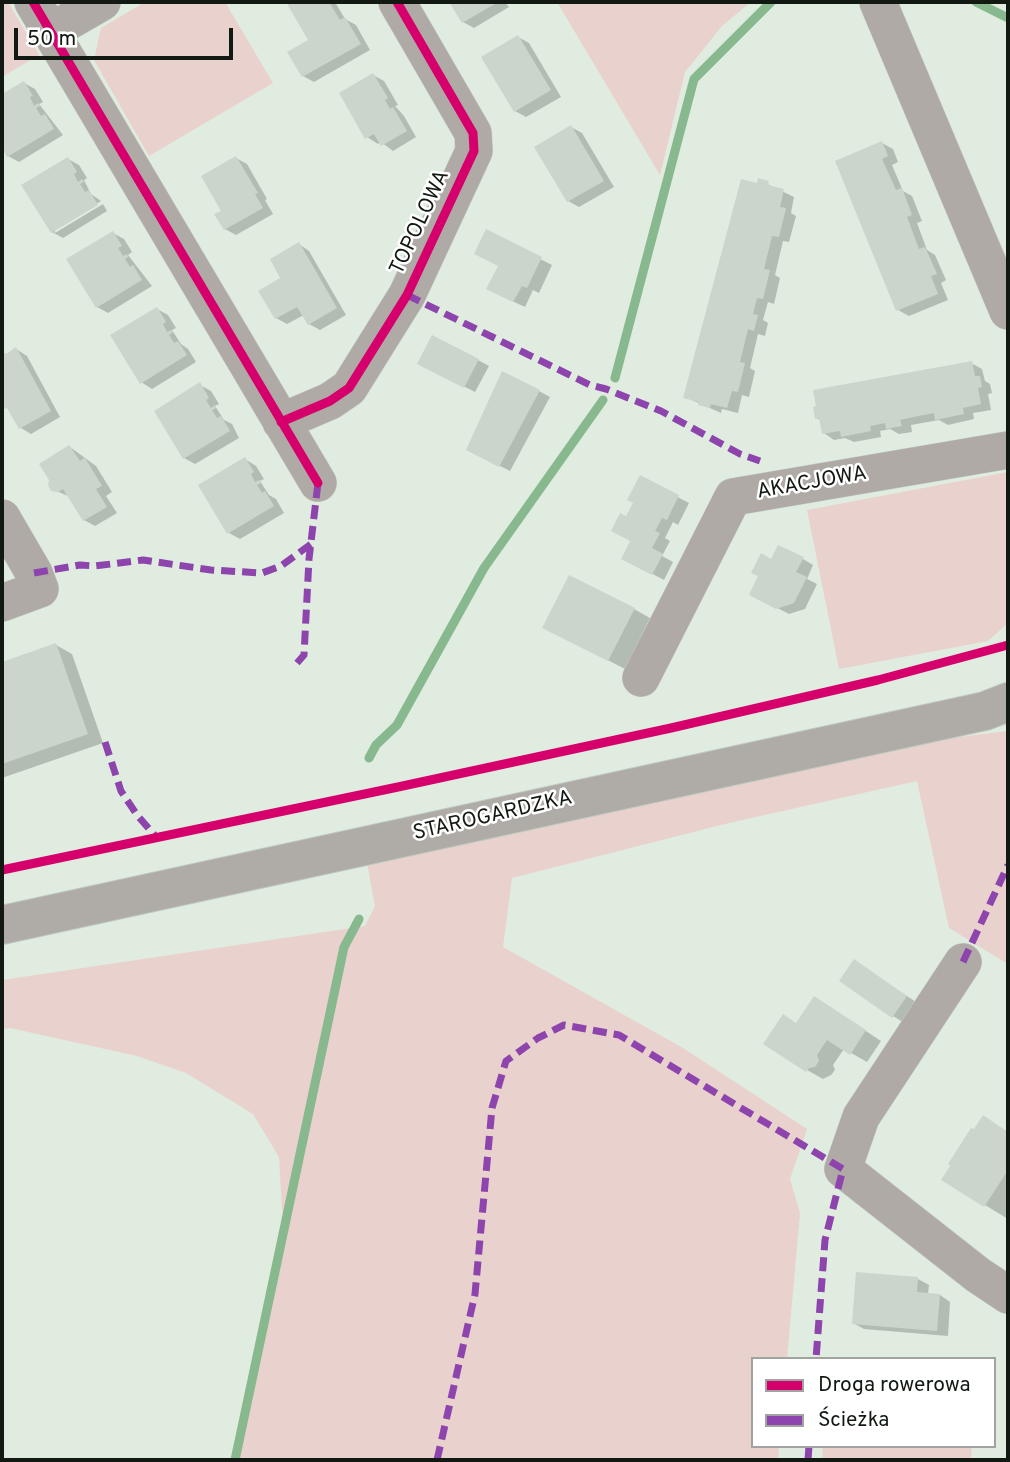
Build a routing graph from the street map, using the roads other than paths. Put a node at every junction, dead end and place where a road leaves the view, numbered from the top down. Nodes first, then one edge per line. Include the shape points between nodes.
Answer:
1 (103, 2) edge
2 (397, 2) edge
3 (878, 2) edge
4 (42, 17) edge
5 (1008, 311) edge
6 (281, 422) junction
7 (1008, 450) edge
8 (318, 483) dead end
9 (2, 518) edge
10 (2, 603) edge
11 (641, 678) dead end
12 (1001, 708) edge
13 (2, 925) edge
14 (963, 962) dead end
15 (1008, 1294) edge

1 - 4 street
2 - 6 street, TOPOLOWA via 473,133 474,150 407,295 349,387 330,401
3 - 5 street
4 - 6 street
6 - 8 street
7 - 11 street, AKACJOWA via 733,497
9 - 10 street via 40,589
12 - 13 main road, STAROGARDZKA
14 - 15 street via 860,1117 843,1169

